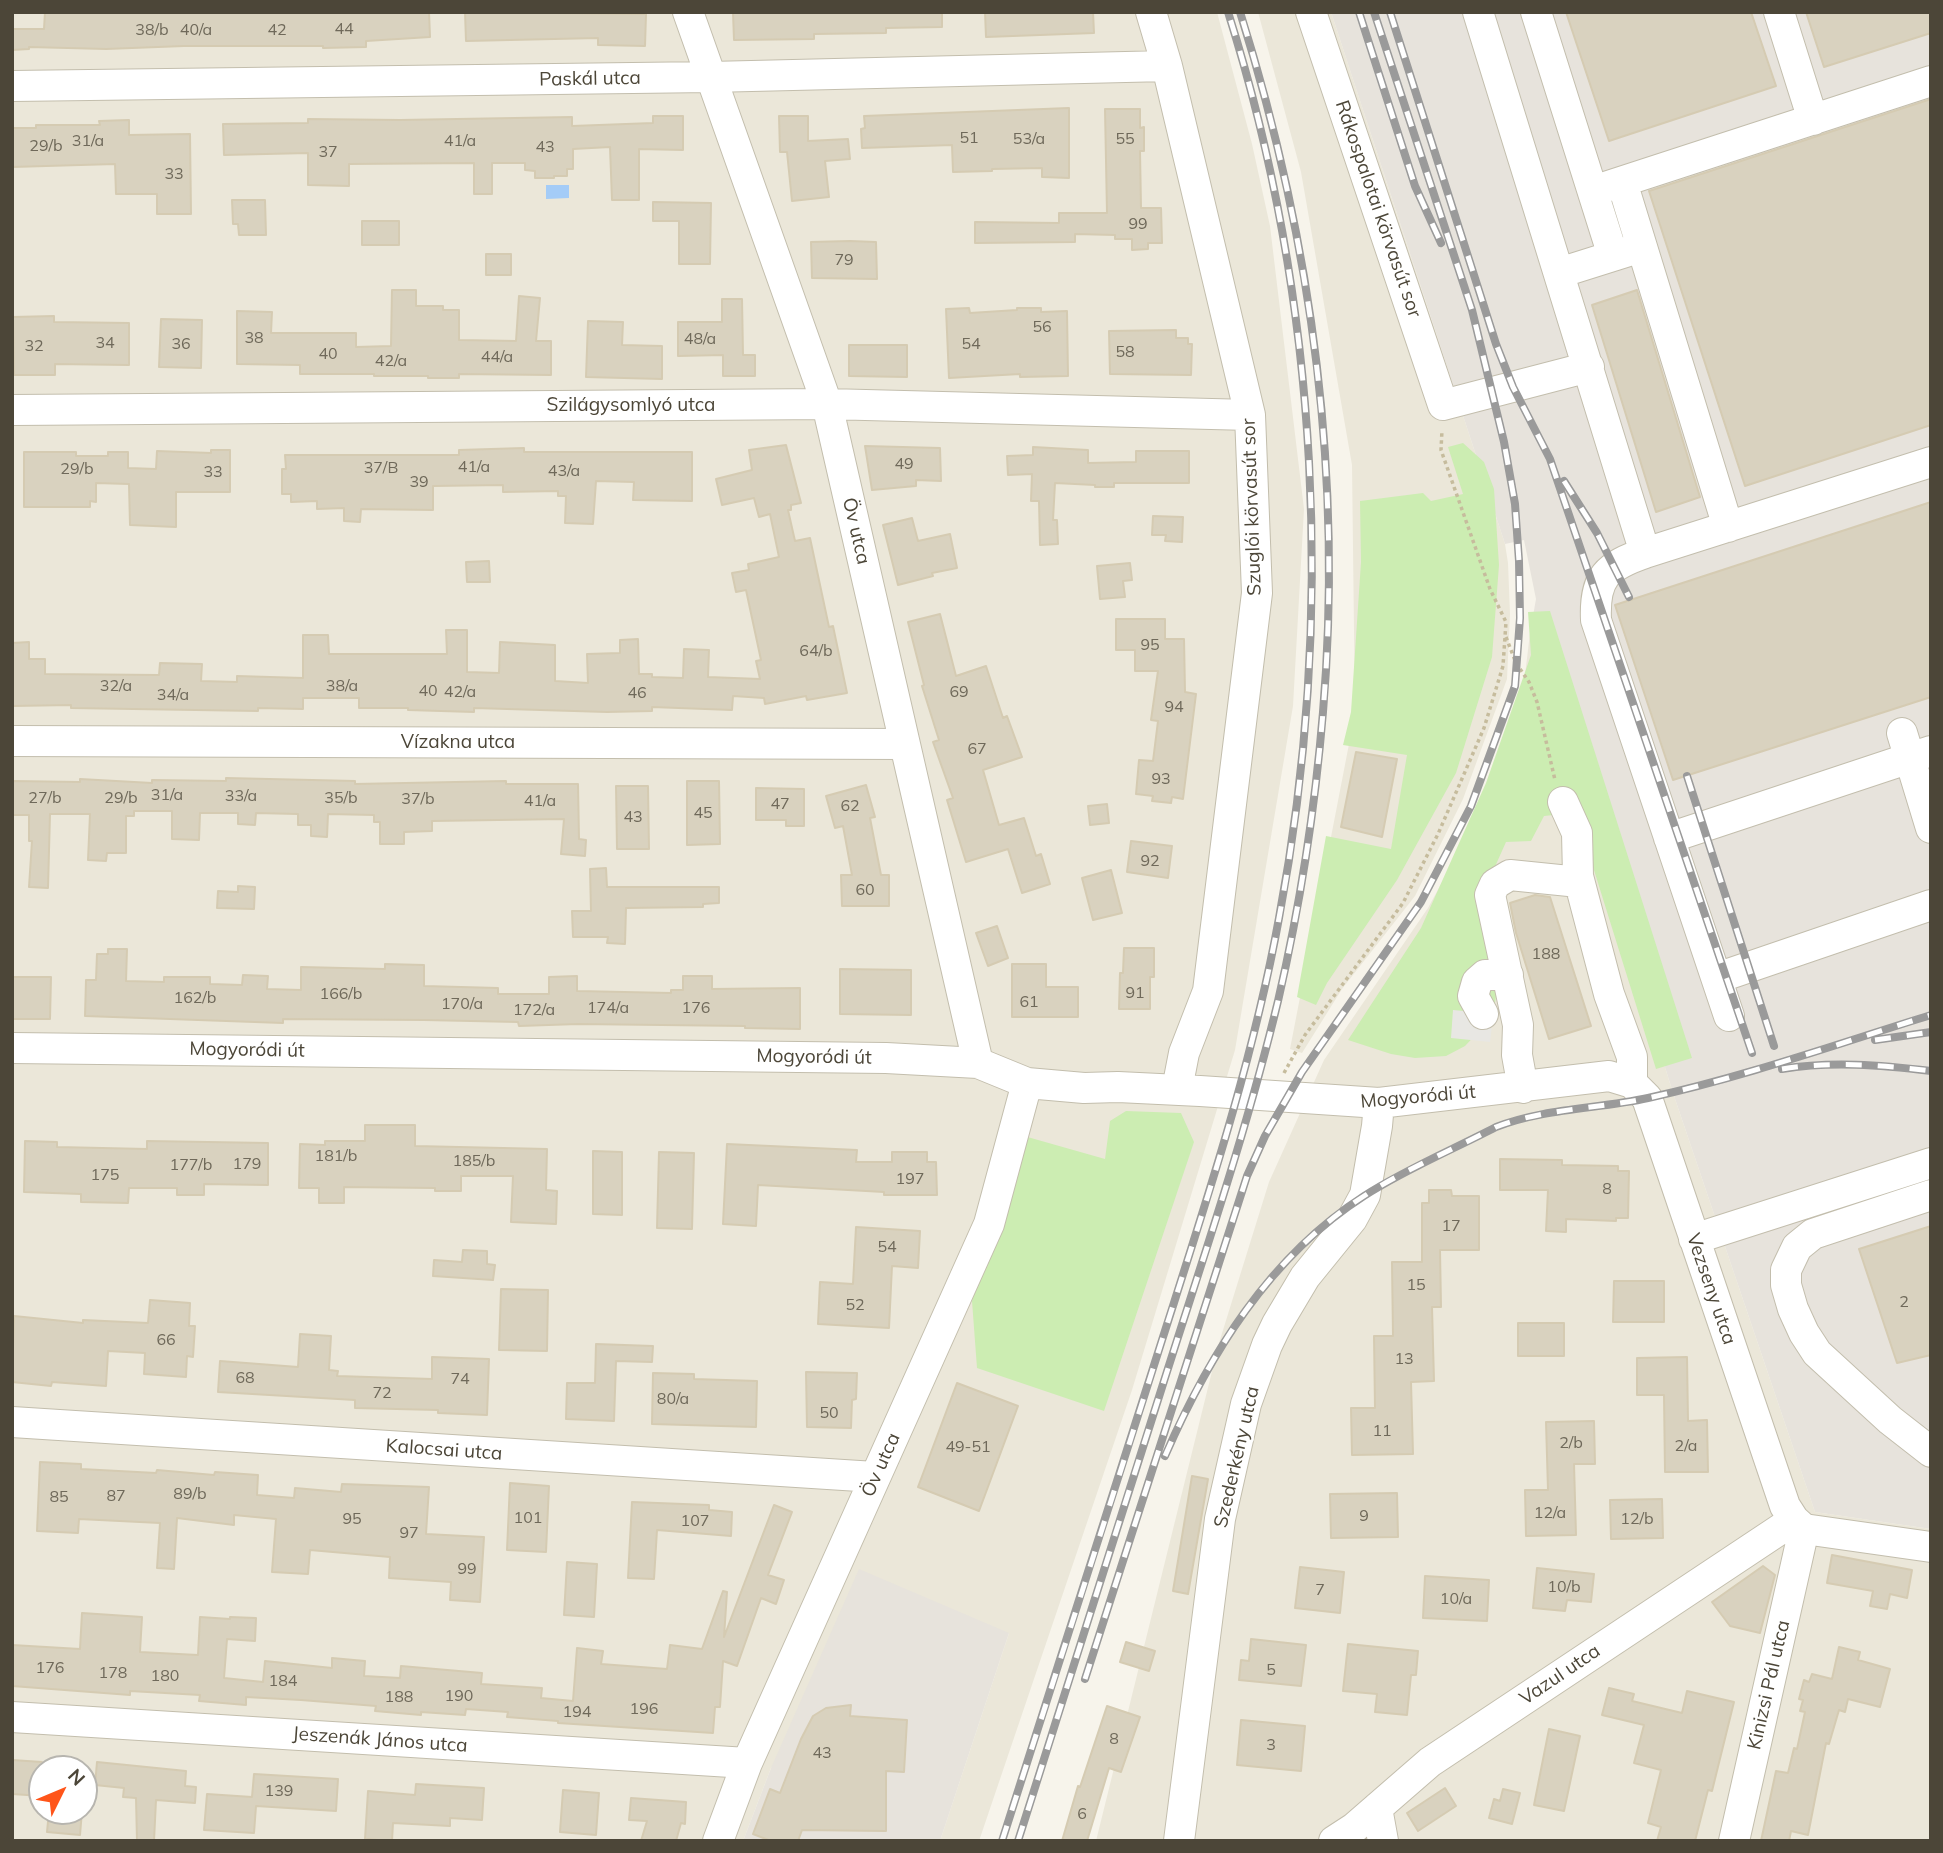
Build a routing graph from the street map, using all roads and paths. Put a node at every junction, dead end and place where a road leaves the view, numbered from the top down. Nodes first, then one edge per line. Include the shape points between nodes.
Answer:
1 (688, 12) edge
2 (1151, 12) edge
3 (1311, 12) edge
4 (1478, 12) edge
5 (1536, 12) edge
6 (1779, 12) edge
7 (1167, 66) junction
8 (710, 77) junction
9 (1931, 81) edge
10 (12, 86) edge
11 (1813, 120) junction
12 (1622, 182) junction
13 (1593, 191) junction
14 (1642, 247) junction
15 (1613, 256) junction
16 (1559, 273) junction
17 (1589, 367) junction
18 (1441, 396) junction
19 (827, 404) junction
20 (12, 410) edge
21 (1250, 415) junction
22 (1931, 462) edge
23 (1728, 527) junction
24 (1646, 552) junction
25 (1505, 635) junction
26 (12, 741) edge
27 (904, 744) junction
28 (1914, 748) edge
29 (1563, 802) joint
30 (1931, 828) edge
31 (1669, 838) junction
32 (1580, 882) junction
33 (1931, 905) edge
34 (1508, 975) junction
35 (1717, 978) junction
36 (1730, 1016) dead end
37 (1518, 1025) junction
38 (12, 1048) edge
39 (978, 1063) junction
40 (1621, 1079) junction
41 (1027, 1083) junction
42 (1523, 1088) junction
43 (1177, 1090) junction
44 (1271, 1096) junction
45 (1379, 1103) junction
46 (1931, 1163) edge
47 (1931, 1195) edge
48 (1694, 1239) junction
49 (12, 1422) edge
50 (1931, 1452) edge
51 (875, 1477) junction
52 (1799, 1525) junction
53 (1931, 1547) edge
54 (12, 1717) edge
55 (747, 1763) junction
56 (1377, 1808) junction
57 (718, 1841) edge
58 (1179, 1841) edge
59 (1334, 1841) edge
60 (1383, 1841) edge
61 (1734, 1841) edge

1 - 8 street, Öv utca
2 - 7 street, Szuglói körvasút sor
3 - 18 street, Rákospalotai körvasút sor
4 - 16 street
5 - 13 street
6 - 11 street
7 - 8 street, Paskál utca
7 - 21 street, Szuglói körvasút sor
8 - 10 street, Paskál utca
8 - 19 street, Öv utca
9 - 11 street
11 - 12 street
12 - 13 street
12 - 14 street
13 - 15 street
14 - 15 street
14 - 23 street
15 - 16 street
16 - 17 street
17 - 18 street
17 - 24 street
18 - 25 path via 1441,450 1506,622
19 - 20 street, Szilágysomlyó utca
19 - 21 street, Szilágysomlyó utca
19 - 27 street, Öv utca
21 - 43 street, Szuglói körvasút sor via 1257,593 1208,991 1184,1053
22 - 23 street
23 - 24 street
24 - 31 street via 1606,572 1597,594 1596,620
25 - 29 path via 1537,702
25 - 44 path via 1503,666 1484,728 1438,834 1403,902 1305,1035
26 - 27 street, Vízakna utca
27 - 39 street, Öv utca
28 - 30 street
28 - 31 street
29 - 32 street via 1577,833
31 - 35 street
32 - 34 street via 1510,876 1495,884 1490,895
32 - 40 street via 1609,994 1632,1057
33 - 35 street
34 - 37 street
34 - 37 street via 1485,975 1477,982 1473,996 1478,1022
35 - 36 street
37 - 42 street
38 - 39 street, Mogyoródi út via 886,1058
39 - 41 street, Mogyoródi út
40 - 42 street, Mogyoródi út via 1586,1077
40 - 48 street, Vezseny utca via 1647,1098
41 - 43 street, Mogyoródi út
41 - 51 street, Öv utca via 989,1224
42 - 45 street, Mogyoródi út
43 - 44 street, Mogyoródi út
44 - 45 street, Mogyoródi út
45 - 58 street, Szederkény utca via 1365,1195 1277,1324 1246,1404 1220,1518
46 - 48 street
47 - 50 street via 1813,1234 1790,1257 1786,1285 1793,1309 1817,1353
48 - 52 street, Vezseny utca via 1785,1506
49 - 51 street, Kalocsai utca
51 - 55 street, Öv utca
52 - 53 street
52 - 56 street, Vazul utca via 1430,1762
52 - 61 street, Kinizsi Pál utca
54 - 55 street, Jeszenák János utca
55 - 57 street, Öv utca
56 - 59 street, Vazul utca
56 - 60 street

